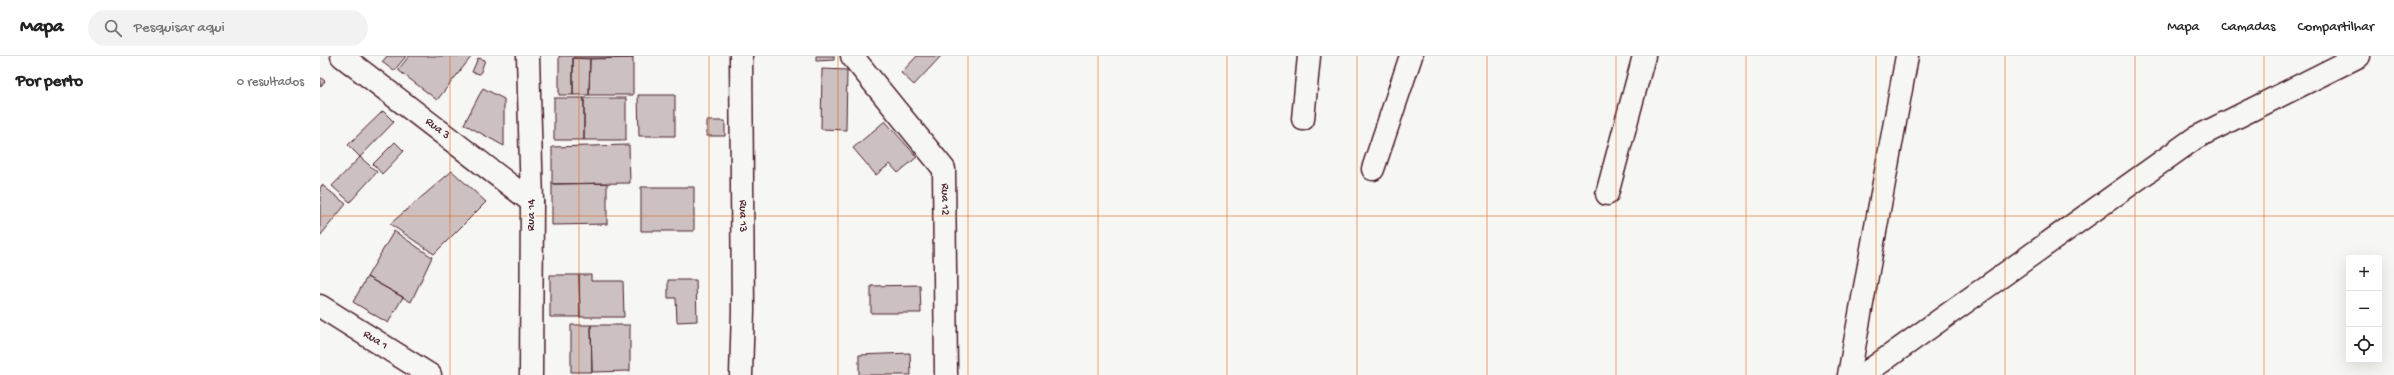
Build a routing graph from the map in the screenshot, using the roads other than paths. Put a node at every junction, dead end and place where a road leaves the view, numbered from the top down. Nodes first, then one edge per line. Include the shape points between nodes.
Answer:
1 (342, 56) edge
2 (528, 56) edge
3 (741, 56) edge
4 (852, 56) edge
5 (1309, 56) edge
6 (1411, 56) edge
7 (1644, 56) edge
8 (1907, 56) edge
9 (2359, 56) edge
10 (1303, 119) dead end
11 (1373, 169) dead end
12 (1607, 194) dead end
13 (532, 202) junction
14 (320, 306) edge
15 (430, 375) edge
16 (531, 375) edge
17 (741, 375) edge
18 (946, 375) edge
19 (1849, 375) edge
20 (1863, 375) edge

1 - 13 street, Rua 3
2 - 13 street, Rua 14
3 - 17 street, Rua 13
4 - 18 street, Rua 12 via 944,169
5 - 10 street
6 - 11 street
7 - 12 street
8 - 19 street
9 - 20 street via 2195,138
13 - 16 street, Rua 14
14 - 15 street, Rua 1

